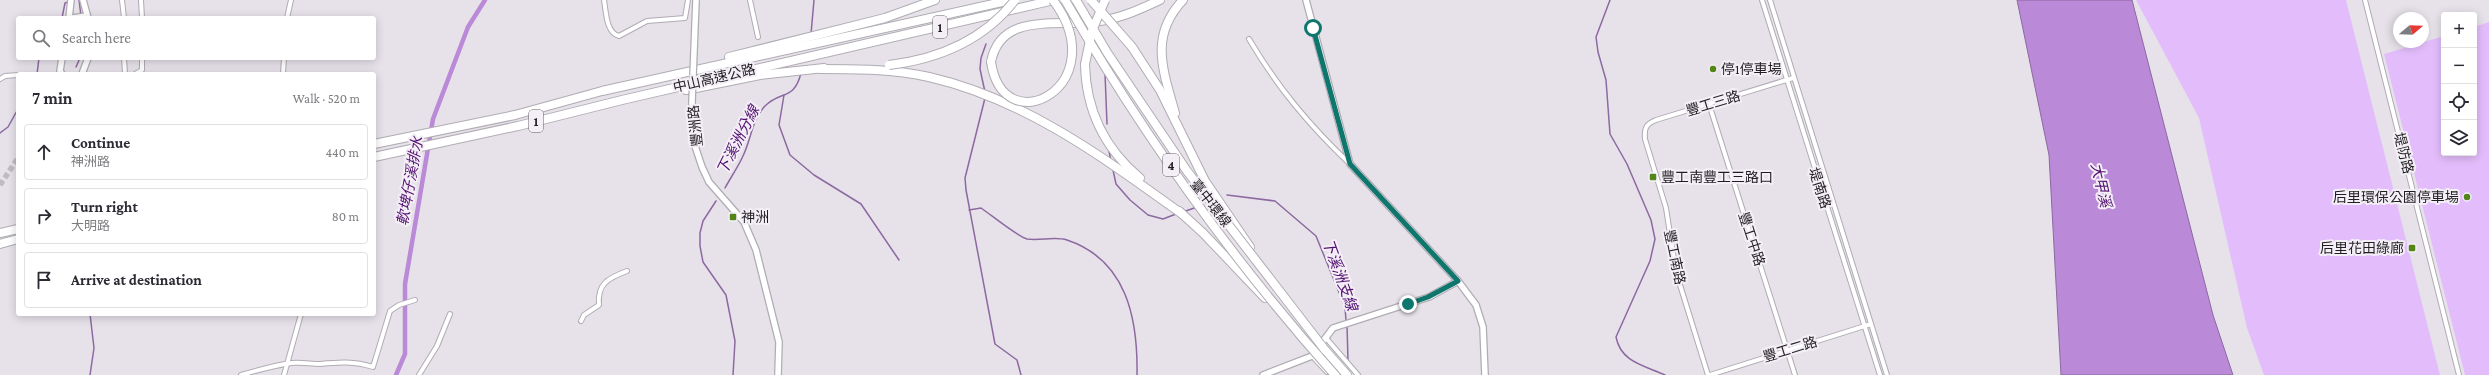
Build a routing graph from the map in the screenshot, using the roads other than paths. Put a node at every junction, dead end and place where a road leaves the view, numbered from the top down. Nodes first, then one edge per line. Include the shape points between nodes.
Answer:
1 (83, 0) edge
2 (122, 0) edge
3 (141, 0) edge
4 (291, 0) edge
5 (604, 0) edge
6 (688, 0) edge
7 (696, 0) edge
8 (750, 0) edge
9 (922, 0) edge
10 (935, 0) edge
11 (1011, 0) edge
12 (1015, 0) edge
13 (1054, 0) edge
14 (1065, 0) edge
15 (1076, 0) edge
16 (1091, 0) edge
17 (1105, 0) edge
18 (1160, 0) edge
19 (1183, 0) edge
20 (1306, 0) edge
21 (1310, 0) edge
22 (1762, 0) edge
23 (1770, 0) edge
24 (2365, 1) edge
25 (71, 2) edge
26 (68, 16) edge
27 (84, 16) edge
28 (124, 16) edge
29 (142, 16) edge
30 (287, 16) edge
31 (885, 18) junction
32 (1315, 28) junction
33 (758, 37) dead end
34 (817, 39) junction
35 (1249, 39) dead end
36 (62, 60) edge
37 (87, 60) edge
38 (124, 60) edge
39 (142, 60) edge
40 (284, 60) edge
41 (892, 69) junction
42 (61, 72) edge
43 (83, 72) edge
44 (125, 72) edge
45 (138, 72) edge
46 (283, 72) edge
47 (16, 75) edge
48 (1793, 78) junction
49 (0, 79) edge
50 (1786, 80) junction
51 (622, 100) junction
52 (1709, 104) junction
53 (1645, 138) joint
54 (376, 144) edge
55 (376, 156) edge
56 (1350, 164) junction
57 (1205, 181) junction
58 (1182, 214) junction
59 (16, 229) edge
60 (0, 233) edge
61 (16, 240) edge
62 (0, 244) edge
63 (627, 271) dead end
64 (1458, 281) junction
65 (415, 300) dead end
66 (1293, 309) junction
67 (450, 314) dead end
68 (300, 316) edge
69 (581, 321) dead end
70 (1287, 322) junction
71 (1871, 324) junction
72 (1864, 326) junction
73 (1326, 338) junction
74 (1787, 350) junction
75 (1312, 356) junction
76 (287, 364) junction
77 (241, 375) edge
78 (284, 375) edge
79 (419, 375) edge
80 (778, 375) edge
81 (1263, 375) edge
82 (1330, 375) edge
83 (1335, 375) edge
84 (1347, 375) edge
85 (1358, 375) edge
86 (1485, 375) edge
87 (1709, 375) edge
88 (1795, 375) edge
89 (1880, 375) edge
90 (1887, 375) edge
91 (2459, 375) edge

1 - 27 street
2 - 28 street
3 - 29 street
4 - 30 street
5 - 6 street via 609,26 614,34 620,36 647,20 686,18
7 - 80 street, 豐洲路, bridge via 692,102 694,143 709,182 744,222 756,250 779,342
8 - 33 street
9 - 31 highway
10 - 31 highway
11 - 34 highway, 中山高速公路 / 1
12 - 41 highway, bridge via 988,27 954,48
13 - 18 highway, bridge via 1062,16 1071,41 1069,69 1065,80 1052,95 1033,102 1016,99 996,81 991,62 1001,38 1018,28 1101,21 1130,13
13 - 51 highway, 中山高速公路 / 1
14 - 70 highway, 臺中環線 / 4, bridge via 1099,58 1179,177
15 - 66 highway, 臺中環線 / 4, bridge via 1108,54 1187,171
16 - 57 highway, bridge via 1132,47 1148,70
17 - 58 highway, bridge via 1092,31 1085,64 1086,91 1095,122 1120,158
19 - 57 highway via 1166,24 1160,47 1164,73 1177,119
20 - 32 street
21 - 32 street
22 - 50 street, 堤南路
23 - 48 street, 堤南路
24 - 91 street, 堤防路
25 - 26 street
31 - 34 highway
32 - 56 street
34 - 54 highway, 中山高速公路 / 1 via 602,91 515,115
35 - 56 street via 1266,69 1293,105
36 - 42 street
37 - 43 street
38 - 44 street
39 - 45 street via 142,70
40 - 46 street
41 - 51 highway via 794,71
41 - 58 highway via 986,94 1016,108 1101,156
47 - 49 street
48 - 50 street, 豐工三路
48 - 71 street, 堤南路
50 - 52 street, 豐工三路
50 - 72 street, 堤南路
51 - 55 highway, 中山高速公路 / 1
52 - 53 street, 豐工三路 via 1648,123 1644,129
52 - 74 street, 豐工中路
53 - 87 street, 豐工南路 via 1666,208 1676,272
56 - 64 street
57 - 66 highway, bridge
58 - 70 highway, bridge
59 - 60 highway
61 - 62 highway
63 - 69 street via 601,287 598,294 599,305 584,315
64 - 73 street via 1428,297 1333,328
64 - 86 street via 1476,305 1481,317 1486,346
65 - 76 street via 390,311 373,367 355,362 330,361 321,364
66 - 84 highway, 臺中環線 / 4, bridge
67 - 79 street via 437,346
68 - 76 street
70 - 83 highway, 臺中環線 / 4, bridge
71 - 72 street, 豐工二路
71 - 90 street, 堤南路
72 - 74 street, 豐工二路
72 - 89 street, 堤南路
73 - 75 street
73 - 85 street
74 - 87 street, 豐工二路
74 - 88 street, 豐工中路
75 - 81 street
75 - 82 street
76 - 77 street via 274,364 268,369
76 - 78 street

